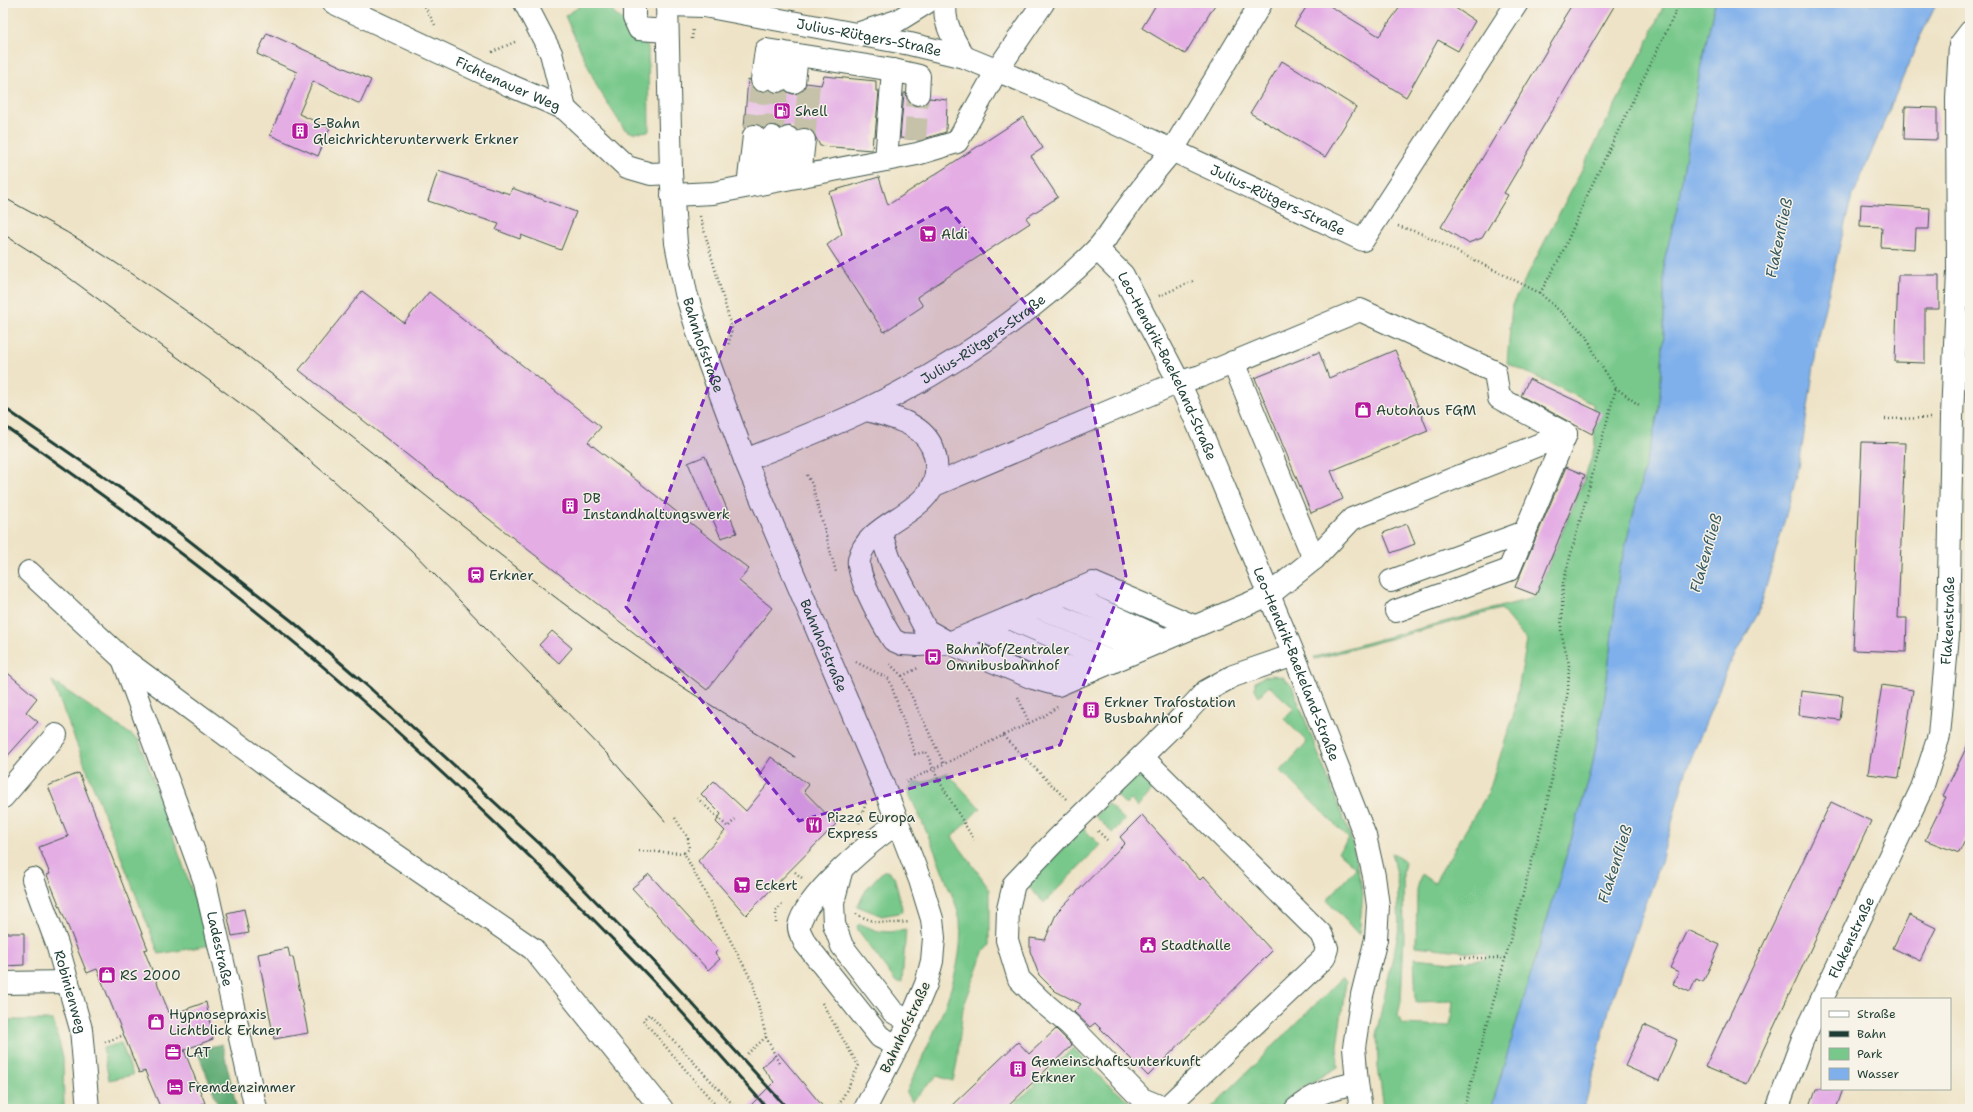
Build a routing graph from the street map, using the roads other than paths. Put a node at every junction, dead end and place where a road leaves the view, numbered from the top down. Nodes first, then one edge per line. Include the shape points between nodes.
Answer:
1 (334, 3) edge
2 (525, 3) edge
3 (634, 3) edge
4 (926, 3) edge
5 (946, 3) edge
6 (1043, 3) edge
7 (1262, 3) edge
8 (1517, 3) edge
9 (667, 4) edge
10 (780, 19) junction
11 (667, 31) junction
12 (1970, 32) edge
13 (857, 34) junction
14 (791, 54) junction
15 (964, 57) junction
16 (892, 70) junction
17 (996, 72) junction
18 (918, 94) tunnel mouth
19 (565, 109) junction
20 (1172, 151) junction
21 (886, 160) junction
22 (670, 173) junction
23 (775, 181) junction
24 (672, 195) junction
25 (1097, 249) junction
26 (1964, 271) edge
27 (1233, 362) junction
28 (1179, 382) junction
29 (867, 410) junction
30 (1566, 434) junction
31 (745, 460) junction
32 (932, 486) junction
33 (884, 528) junction
34 (1525, 532) junction
35 (1314, 559) junction
36 (29, 572) dead end
37 (1391, 581) dead end
38 (1065, 594) junction
39 (1269, 595) junction
40 (1036, 606) junction
41 (1396, 611) dead end
42 (1009, 618) junction
43 (1194, 626) junction
44 (980, 630) junction
45 (1163, 639) junction
46 (949, 643) junction
47 (1139, 650) junction
48 (1294, 655) junction
49 (123, 659) junction
50 (1112, 662) junction
51 (1086, 672) junction
52 (56, 735) dead end
53 (1142, 757) junction
54 (3, 797) edge
55 (898, 823) junction
56 (841, 872) junction
57 (33, 879) dead end
58 (68, 982) junction
59 (3, 983) edge
60 (1822, 998) edge
61 (1821, 1001) edge
62 (910, 1022) junction
63 (898, 1046) junction
64 (1357, 1083) junction
65 (88, 1109) edge
66 (256, 1109) edge
67 (662, 1109) edge
68 (865, 1109) edge
69 (1296, 1109) edge
70 (1361, 1109) edge
71 (1778, 1109) edge

1 - 19 street, Fichtenauer Weg
2 - 19 street via 551,53
3 - 11 street via 634,18 639,29
4 - 13 street via 897,21
5 - 15 street via 950,34
6 - 17 street
7 - 20 street, Julius-Rütgers-Straße
8 - 20 street, Julius-Rütgers-Straße via 1363,240
9 - 10 street, Julius-Rütgers-Straße via 704,6
9 - 11 street, Bahnhofstraße
10 - 13 street, Julius-Rütgers-Straße
10 - 14 street
11 - 22 street, Bahnhofstraße
12 - 26 street, Flakenstraße via 1960,45 1957,98
13 - 15 street, Julius-Rütgers-Straße
14 - 14 street via 786,82
14 - 16 street
15 - 17 street, Julius-Rütgers-Straße
16 - 18 street via 919,76
16 - 21 street
17 - 20 street, Julius-Rütgers-Straße via 1042,89
17 - 21 street via 957,142 915,147
19 - 22 street, Fichtenauer Weg via 627,167 651,174
20 - 25 street, Julius-Rütgers-Straße via 1154,171
21 - 23 street
22 - 24 street, Bahnhofstraße
23 - 23 street via 780,138
23 - 24 street via 713,193
24 - 31 street, Bahnhofstraße via 676,243 686,293 700,340
25 - 28 street, Leo-Hendrik-Baekeland-Straße via 1123,275
25 - 29 street, Julius-Rütgers-Straße via 1019,316 958,357
26 - 60 street, Flakenstraße via 1952,417 1948,635 1939,736 1922,788
27 - 28 street
27 - 30 street via 1360,310 1496,372 1499,398
27 - 35 street
28 - 32 street
28 - 39 street, Leo-Hendrik-Baekeland-Straße
29 - 31 street, Julius-Rütgers-Straße
29 - 32 street via 900,419 922,432 933,445 937,466
30 - 34 street
30 - 35 street via 1352,519
31 - 55 street, Bahnhofstraße
32 - 33 street via 922,501
33 - 46 street via 882,537 885,548 918,618 926,630
33 - 46 street via 871,538 858,561 860,576 888,633 893,640 902,644
34 - 37 street
34 - 41 street via 1509,570
35 - 39 street
36 - 49 street
38 - 40 street
38 - 43 street via 1093,583
38 - 45 street
39 - 43 street
39 - 48 street, Leo-Hendrik-Baekeland-Straße
40 - 42 street
40 - 47 street
42 - 44 street
42 - 50 street
43 - 45 street
44 - 46 street
44 - 51 street via 1062,665
45 - 47 street
46 - 51 street via 1033,678 1058,685
47 - 50 street
48 - 53 street via 1233,676 1206,691
48 - 64 street, Leo-Hendrik-Baekeland-Straße via 1365,836 1374,876 1378,906 1376,938 1362,995 1354,1047
49 - 66 street, Ladestraße via 205,882
49 - 67 street via 291,782 533,949
50 - 51 street
52 - 54 street
53 - 53 street via 1321,934 1327,948 1324,958 1167,1107 1142,1099 1069,1024 1019,979 1007,940 1008,909 1014,884
55 - 56 street via 882,834
55 - 62 street, Bahnhofstraße via 927,899 934,938 926,984
56 - 62 street via 833,902 834,924 842,946 892,1012
56 - 63 street via 818,893 802,914 798,928 805,943 880,1037
57 - 58 street, Robinienweg
58 - 59 street
58 - 65 street, Robinienweg via 81,1029
61 - 71 street, Flakenstraße via 1802,1041
62 - 63 street, Bahnhofstraße
63 - 68 street, Bahnhofstraße
64 - 69 street via 1316,1095
64 - 70 street, Leo-Hendrik-Baekeland-Straße

